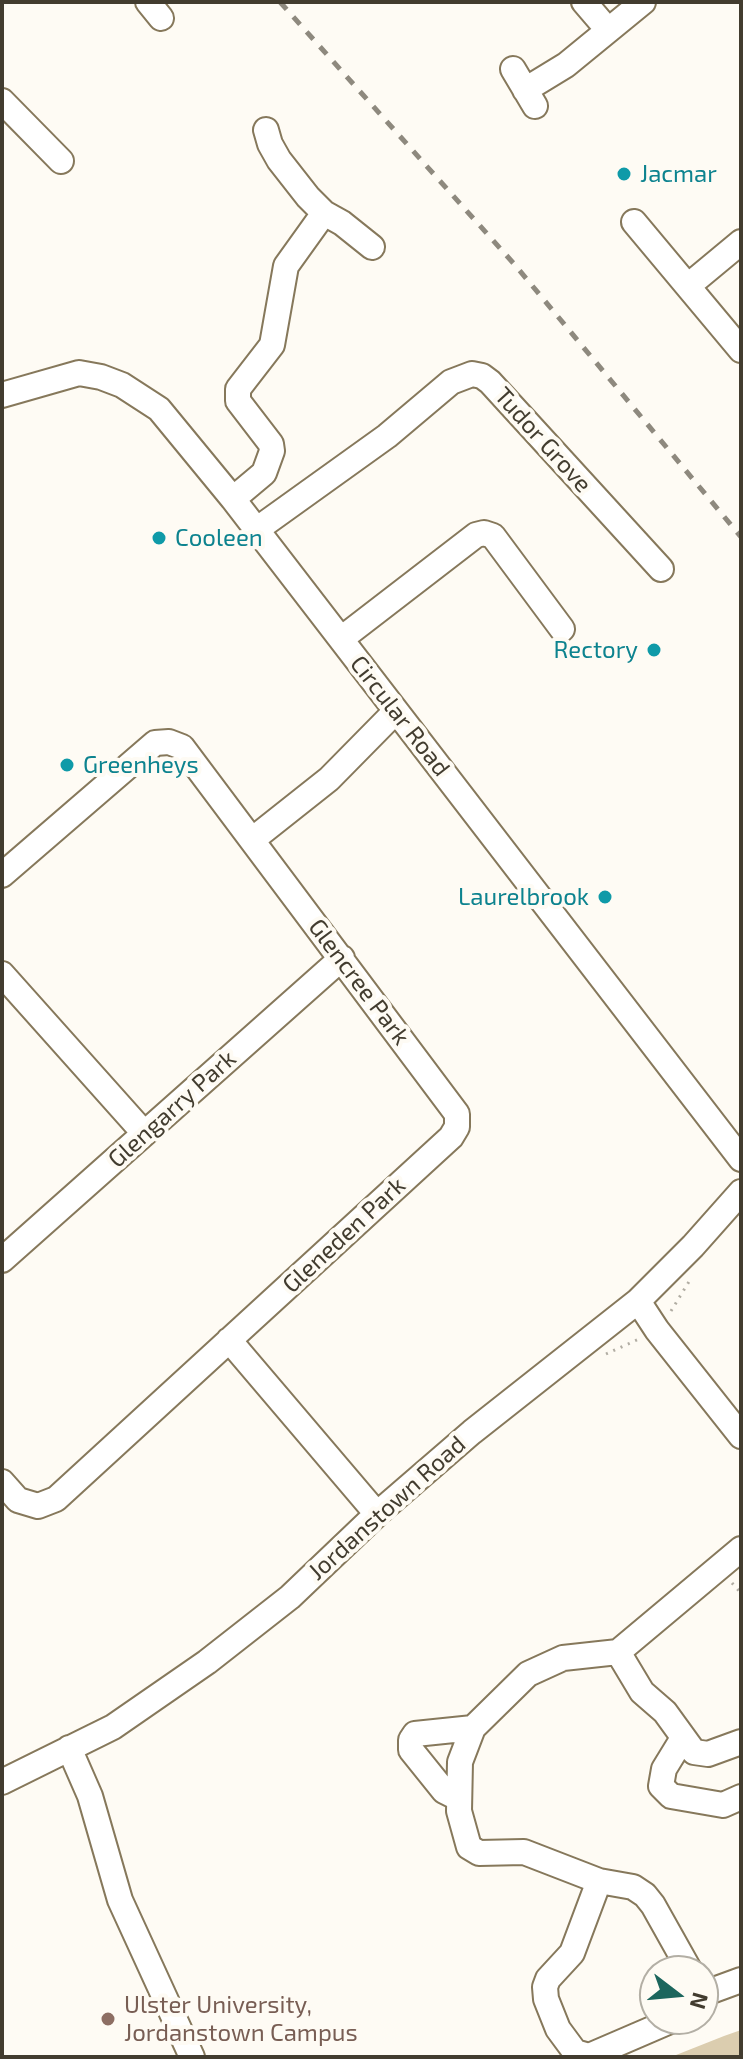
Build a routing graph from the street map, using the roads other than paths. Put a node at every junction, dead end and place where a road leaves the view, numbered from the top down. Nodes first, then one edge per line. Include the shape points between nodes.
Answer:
1 (584, 2) edge
2 (643, 2) edge
3 (608, 30) junction
4 (524, 88) dead end
5 (2, 101) edge
6 (266, 130) dead end
7 (61, 161) dead end
8 (324, 213) junction
9 (634, 222) dead end
10 (741, 242) edge
11 (372, 247) dead end
12 (688, 286) junction
13 (741, 350) edge
14 (2, 395) edge
15 (233, 499) junction
16 (256, 530) junction
17 (661, 569) dead end
18 (562, 629) dead end
19 (341, 639) junction
20 (396, 711) junction
21 (252, 840) junction
22 (2, 875) edge
23 (342, 958) junction
24 (2, 974) edge
25 (457, 1127) joint
26 (144, 1133) junction
27 (741, 1159) edge
28 (741, 1192) edge
29 (2, 1260) edge
30 (638, 1301) junction
31 (229, 1340) junction
32 (741, 1436) edge
33 (2, 1482) edge
34 (377, 1514) junction
35 (736, 1563) edge
36 (618, 1652) junction
37 (473, 1728) junction
38 (683, 1738) junction
39 (741, 1742) edge
40 (69, 1748) junction
41 (2, 1782) edge
42 (741, 1797) edge
43 (458, 1798) junction
44 (599, 1881) junction
45 (681, 1955) edge
46 (741, 1980) edge
47 (719, 1988) edge
48 (639, 2034) edge
49 (192, 2057) edge

1 - 3 street
2 - 3 street
3 - 4 street via 566,65
5 - 7 street
6 - 8 street via 279,160
8 - 11 street
8 - 15 street via 286,266 272,345 238,389 238,401 272,451 264,473
9 - 12 street
10 - 12 street
12 - 13 street
14 - 15 street, Circular Road via 79,373 122,385 159,409
15 - 16 street, Circular Road
16 - 17 street, Tudor Grove via 387,436 451,382 472,374 490,382
16 - 19 street, Circular Road
18 - 19 street via 493,536 484,533
19 - 20 street, Circular Road
20 - 21 street via 329,779
20 - 27 street, Circular Road
21 - 22 street, Glencree Park via 182,747 155,743
21 - 23 street, Glencree Park
23 - 25 street, Glencree Park via 457,1114
23 - 26 street, Glengarry Park
24 - 26 street
25 - 31 street, Gleneden Park
26 - 29 street, Glengarry Park
28 - 30 street, Jordanstown Road
30 - 32 street
30 - 34 street, Jordanstown Road
31 - 33 street, Gleneden Park via 56,1499 38,1506 18,1500
31 - 34 street
34 - 40 street, Jordanstown Road via 290,1597 207,1662 113,1727
35 - 36 street
36 - 37 street via 563,1658 528,1674
36 - 38 street via 642,1692
37 - 43 street via 460,1762
37 - 43 street via 415,1734 411,1740 411,1750 444,1791
38 - 39 street via 694,1752 708,1754
38 - 42 street via 664,1769 661,1786 671,1796 723,1805
40 - 41 street, Jordanstown Road
40 - 49 street via 90,1796 120,1900
43 - 44 street via 469,1847 479,1853 524,1852
44 - 45 street via 633,1887 645,1895
44 - 48 street via 572,1953 548,1979 546,1999 575,2052 589,2056
46 - 47 street

